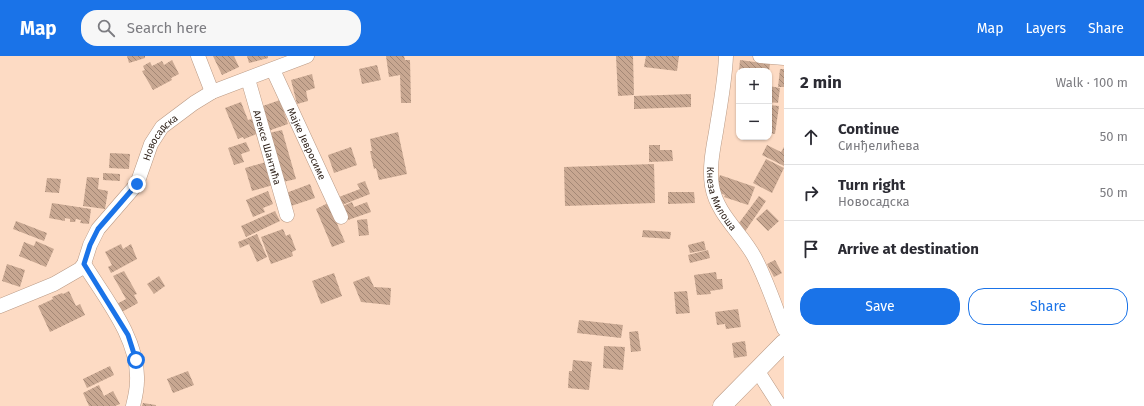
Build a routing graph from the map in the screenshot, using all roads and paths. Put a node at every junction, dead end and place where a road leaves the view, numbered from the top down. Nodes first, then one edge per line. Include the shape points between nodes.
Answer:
1 (198, 56) edge
2 (307, 56) edge
3 (726, 56) edge
4 (760, 56) edge
5 (784, 58) edge
6 (273, 70) junction
7 (248, 79) junction
8 (212, 92) junction
9 (287, 215) dead end
10 (341, 217) dead end
11 (84, 264) junction
12 (0, 306) edge
13 (784, 329) edge
14 (784, 343) edge
15 (757, 370) junction
16 (133, 406) edge
17 (722, 406) edge
18 (780, 406) edge

1 - 8 street
2 - 6 street, Новосадска
3 - 13 street, Кнеза Милоша via 711,159 712,186 719,208 756,258
4 - 5 street
6 - 7 street, Новосадска
6 - 10 street, Мајке Јевросиме
7 - 8 street, Новосадска
7 - 9 street, Алексе Шантића
8 - 11 street, Новосадска via 157,133 137,184 98,229
11 - 12 street via 73,274 54,284
11 - 16 street via 128,335 136,360 137,381
14 - 15 main road
15 - 17 main road
15 - 18 street

